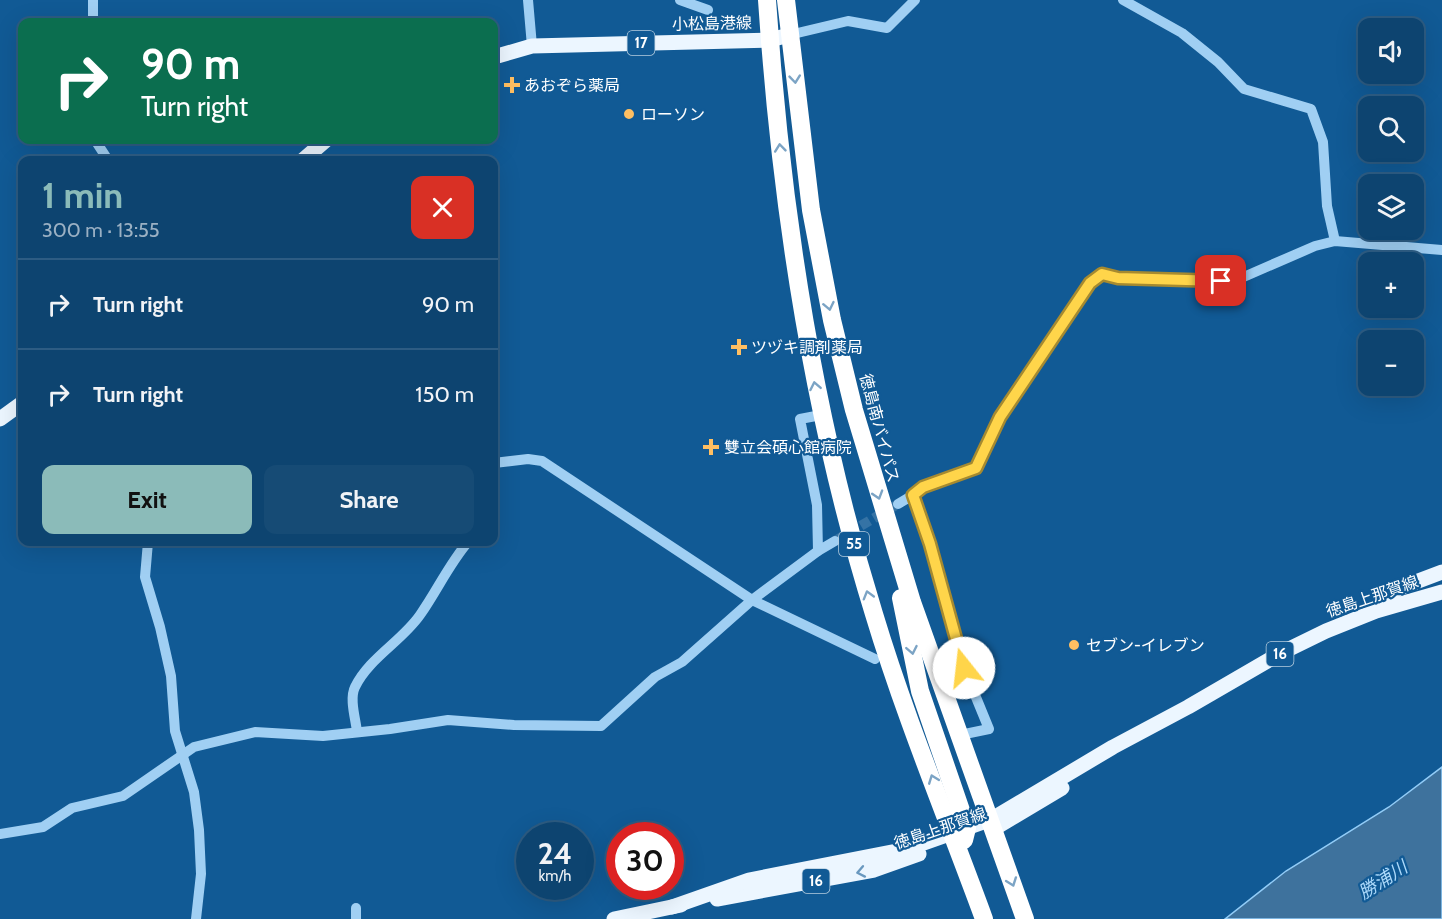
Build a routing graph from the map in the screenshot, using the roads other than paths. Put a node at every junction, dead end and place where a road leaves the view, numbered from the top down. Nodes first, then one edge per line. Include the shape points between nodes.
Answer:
1 (93, 0) edge
2 (528, 0) edge
3 (680, 0) edge
4 (767, 0) edge
5 (786, 0) edge
6 (915, 0) edge
7 (1123, 0) edge
8 (708, 10) dead end
9 (93, 18) edge
10 (789, 35) junction
11 (770, 40) junction
12 (532, 46) junction
13 (498, 56) edge
14 (321, 144) edge
15 (308, 156) edge
16 (1335, 241) junction
17 (1442, 250) edge
18 (18, 406) edge
19 (821, 415) junction
20 (0, 419) edge
21 (498, 463) edge
22 (913, 495) junction
23 (898, 504) tunnel mouth
24 (835, 541) tunnel mouth
25 (148, 546) edge
26 (465, 546) edge
27 (818, 551) junction
28 (896, 551) junction
29 (1442, 572) edge
30 (1442, 592) edge
31 (752, 600) junction
32 (1376, 611) junction
33 (875, 659) dead end
34 (357, 732) junction
35 (960, 735) junction
36 (182, 756) junction
37 (995, 831) junction
38 (0, 834) edge
39 (961, 840) junction
40 (196, 919) edge
41 (614, 919) edge
42 (984, 919) edge
43 (1025, 919) edge

1 - 9 street
2 - 12 street
3 - 8 street
4 - 11 highway, 55
5 - 10 highway, 徳島南バイパス / 55
6 - 10 street via 887,28 848,21
7 - 16 street via 1182,33 1244,89 1311,109 1323,142 1327,206
10 - 11 main road, 小松島港線 / 17
10 -> 28 highway, 徳島南バイパス / 55 via 817,249 854,410
11 - 12 main road, 小松島港線 / 17
19 -> 11 highway, 55 via 785,207
12 - 13 main road, 小松島港線 / 17
14 - 15 main road
16 - 17 street
16 - 22 street via 1239,279 1118,278 1102,274 1090,283 1000,417 976,468 923,487
18 - 20 main road
19 - 27 street via 800,418 818,505
39 -> 19 highway, 55 via 874,616
21 - 31 street via 542,461
22 - 23 street
22 - 35 street via 964,668 989,729
24 - 27 street
25 - 36 street via 145,577 171,676 172,710
26 - 34 street via 450,563 419,617 354,687
27 - 31 street
28 - 35 highway, 徳島南バイパス / 55
28 -> 39 highway via 902,605 920,691
29 - 32 main road via 1397,588
30 - 32 main road, 徳島上那賀線 / 16
31 - 33 street
31 - 34 street via 682,662 655,677 601,726 448,720
32 - 37 main road, 徳島上那賀線 / 16 via 1281,653 1188,707
34 - 36 street via 322,736 255,732 194,747
35 - 37 highway, 徳島南バイパス / 55
36 - 38 street via 123,796 72,808 43,827
36 - 40 street via 194,792 200,830
37 - 39 main road, 徳島上那賀線 / 16
37 -> 43 highway, 徳島南バイパス / 55
39 - 41 main road, 徳島上那賀線 / 16 via 874,870
39 - 42 highway, 55

